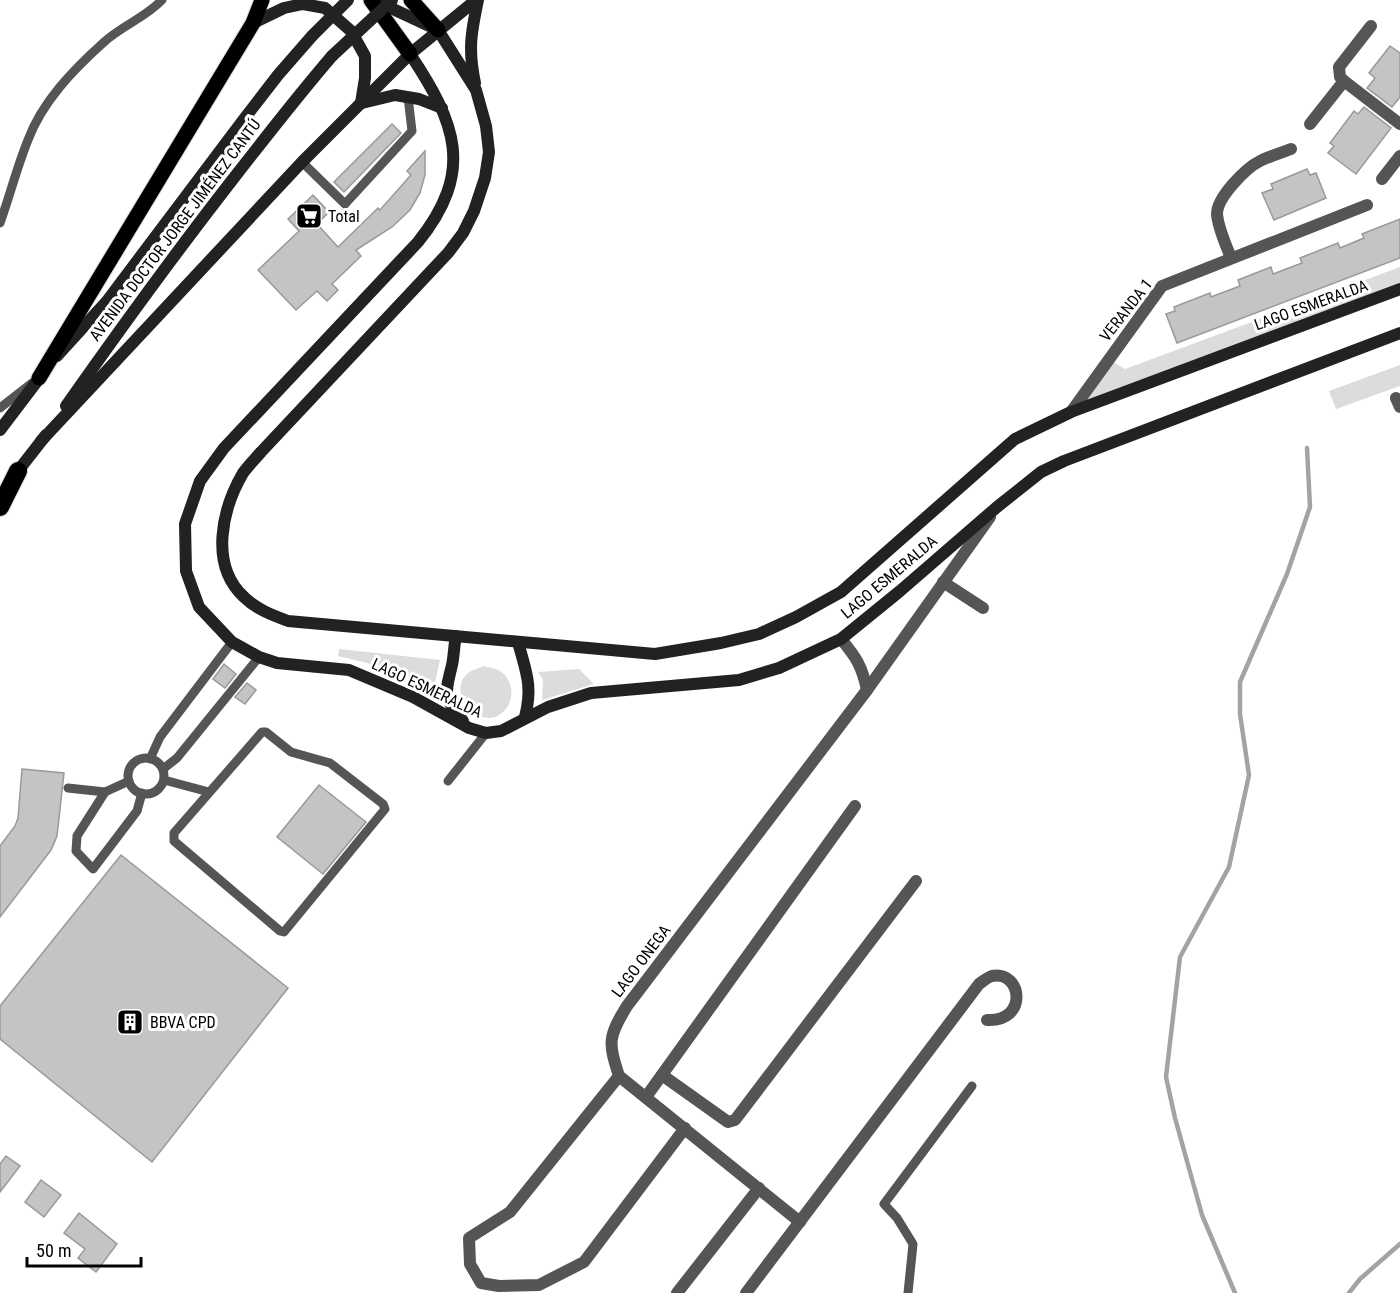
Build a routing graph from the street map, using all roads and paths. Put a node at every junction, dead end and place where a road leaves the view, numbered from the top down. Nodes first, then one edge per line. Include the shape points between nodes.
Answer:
1 (162, 0) edge
2 (262, 0) edge
3 (348, 0) edge
4 (372, 0) edge
5 (392, 0) edge
6 (411, 0) edge
7 (477, 0) edge
8 (253, 23) junction
9 (1371, 26) dead end
10 (438, 30) junction
11 (410, 54) junction
12 (1344, 81) junction
13 (476, 90) junction
14 (408, 97) junction
15 (361, 104) junction
16 (442, 108) junction
17 (1310, 124) dead end
18 (1400, 124) edge
19 (1291, 149) dead end
20 (1400, 156) edge
21 (302, 162) junction
22 (1382, 179) dead end
23 (1367, 205) dead end
24 (0, 222) edge
25 (1231, 258) junction
26 (1400, 289) edge
27 (1400, 333) edge
28 (39, 378) junction
29 (0, 408) edge
30 (1071, 412) junction
31 (0, 430) edge
32 (41, 441) junction
33 (18, 471) junction
34 (0, 493) edge
35 (0, 507) edge
36 (997, 507) junction
37 (944, 582) junction
38 (983, 608) dead end
39 (456, 636) junction
40 (841, 639) junction
41 (232, 642) junction
42 (518, 642) junction
43 (259, 657) junction
44 (867, 690) junction
45 (446, 691) junction
46 (429, 705) junction
47 (525, 717) junction
48 (469, 728) junction
49 (486, 733) junction
50 (150, 759) junction
51 (163, 769) junction
52 (164, 780) junction
53 (129, 781) junction
54 (448, 781) dead end
55 (68, 788) dead end
56 (105, 792) junction
57 (209, 792) junction
58 (142, 793) junction
59 (855, 806) dead end
60 (916, 882) dead end
61 (987, 1020) dead end
62 (662, 1075) junction
63 (619, 1076) junction
64 (972, 1086) dead end
65 (646, 1097) junction
66 (685, 1128) junction
67 (759, 1188) junction
68 (800, 1222) junction
69 (677, 1293) edge
70 (746, 1293) edge
71 (908, 1293) edge

1 - 24 lane via 107,39 74,70 45,108 28,138
2 - 8 main road
3 - 28 street, AVENIDA DOCTOR JORGE JIMÉNEZ CANTÚ, bridge via 278,75 107,301
4 - 10 street
4 - 11 main road
5 - 32 street, AVENIDA DOCTOR JORGE JIMÉNEZ CANTÚ, bridge via 332,56 299,94 112,339
6 - 10 main road
7 - 10 street
7 - 13 street via 470,57
8 - 15 street via 284,8 303,4 325,8 351,31 365,56
8 - 28 main road
9 - 12 street via 1339,67
10 - 11 street
10 - 13 street, LAGO ESMERALDA
11 - 15 street
11 - 16 street, LAGO ESMERALDA
12 - 17 street
12 - 18 street
13 - 39 street, LAGO ESMERALDA via 489,152 477,205 466,226 435,268 245,471 229,503 222,551 226,571 242,596 288,621
14 - 15 street via 395,94
14 - 16 street
14 - 21 lane via 412,131 345,204
15 - 21 street
16 - 41 street, LAGO ESMERALDA via 452,137 454,160 448,193 438,214 418,242 224,448 200,482 185,524 186,571 200,607
19 - 25 street via 1260,161 1243,173 1219,203 1218,218
20 - 22 street
21 - 32 street
23 - 25 street, VERANDA 1
25 - 30 street, VERANDA 1 via 1162,286
26 - 30 street, LAGO ESMERALDA
27 - 36 street, LAGO ESMERALDA via 1064,461 1041,472
28 - 29 lane
28 - 31 street, AVENIDA DOCTOR JORGE JIMÉNEZ CANTÚ
30 - 42 street, LAGO ESMERALDA via 1015,439 841,592 759,634 655,654
32 - 33 street, AVENIDA DOCTOR JORGE JIMÉNEZ CANTÚ
33 - 34 street, AVENIDA DOCTOR JORGE JIMÉNEZ CANTÚ
33 - 35 highway
36 - 37 street, LAGO ONEGA
36 - 40 street, LAGO ESMERALDA
37 - 38 street
37 - 44 street, LAGO ONEGA
39 - 42 street, LAGO ESMERALDA
39 - 45 street
40 - 44 street via 863,671
40 - 47 street, LAGO ESMERALDA via 779,668 739,680 591,693
41 - 43 street, LAGO ESMERALDA
41 - 50 lane via 160,737
42 - 47 street via 530,684
43 - 46 street, LAGO ESMERALDA via 277,663 349,670
43 - 51 lane via 177,758
44 - 63 street, LAGO ONEGA via 627,1006 613,1028 611,1051
45 - 46 street
45 - 48 street via 448,701
46 - 48 street, LAGO ESMERALDA
47 - 49 street, LAGO ESMERALDA via 501,731
48 - 49 street, LAGO ESMERALDA
49 - 54 lane
50 - 51 lane
50 - 53 lane via 134,764
51 - 52 lane
52 - 57 lane
52 - 58 lane via 153,792
53 - 56 lane
53 - 58 lane
55 - 56 lane
56 - 58 lane via 77,836 76,851 93,869 137,812
57 - 57 lane via 266,732 291,752 330,763 385,809 284,932 280,932 174,842 174,833
59 - 62 street
60 - 62 street via 735,1120 728,1122
61 - 68 street via 1007,1017 1016,1005 1012,983 1003,977 991,976 979,984
62 - 65 street
63 - 65 street
63 - 66 street via 510,1212 469,1238 470,1264 481,1283 539,1285 584,1262
64 - 71 lane via 884,1204 913,1244
65 - 66 street
66 - 67 street
67 - 68 street
67 - 69 street
68 - 70 street

